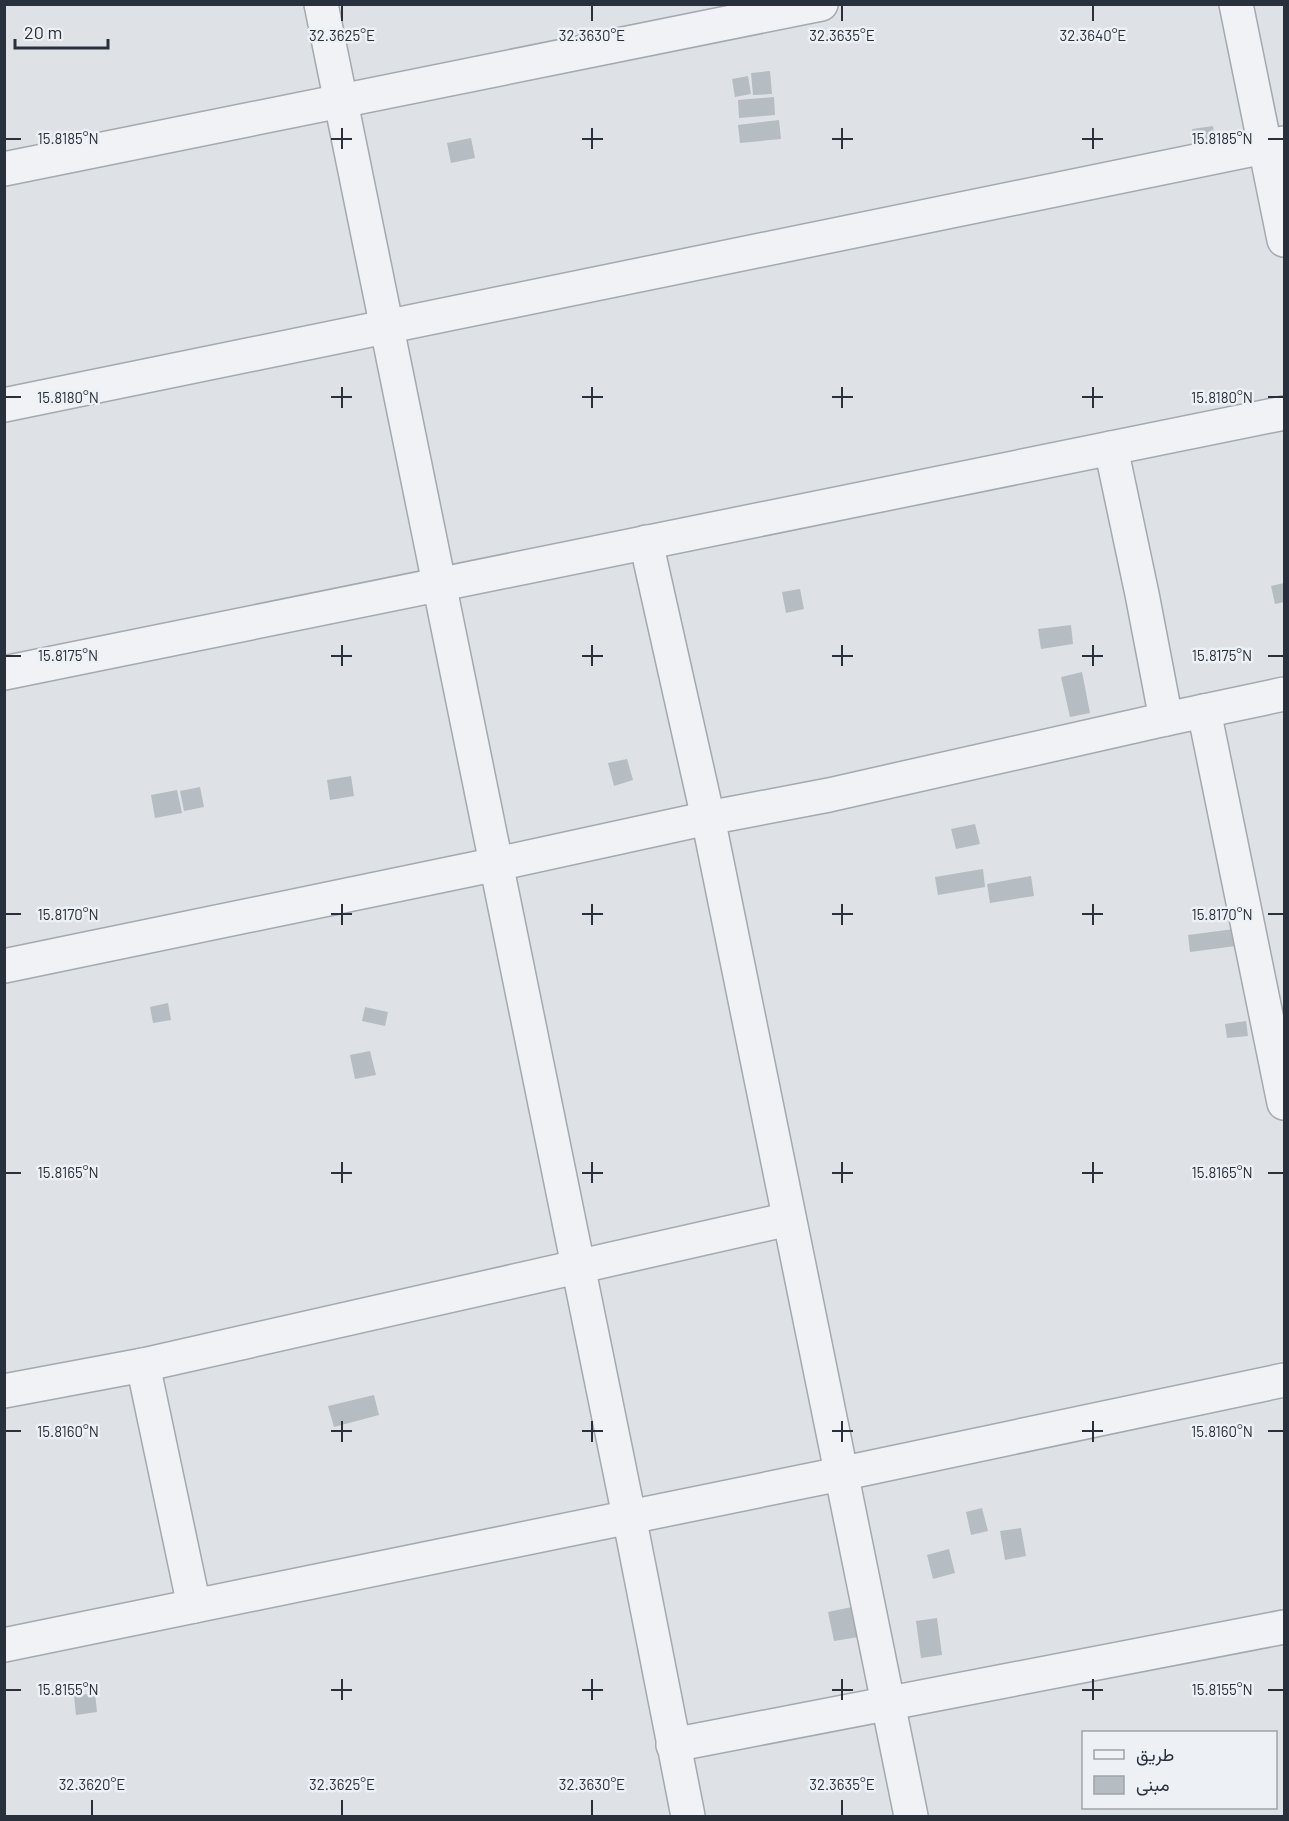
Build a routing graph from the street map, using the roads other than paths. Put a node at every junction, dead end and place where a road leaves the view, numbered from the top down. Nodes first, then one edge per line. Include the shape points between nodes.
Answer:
1 (321, 4) edge
2 (821, 4) edge
3 (1236, 4) edge
4 (342, 101) junction
5 (1275, 145) edge
6 (4, 169) edge
7 (1284, 240) edge
8 (388, 327) junction
9 (4, 405) edge
10 (1284, 413) edge
11 (1111, 448) junction
12 (646, 542) junction
13 (441, 585) junction
14 (4, 673) edge
15 (1284, 694) edge
16 (1204, 711) junction
17 (1166, 719) junction
18 (708, 818) junction
19 (497, 864) junction
20 (4, 966) edge
21 (1284, 1103) edge
22 (789, 1219) junction
23 (579, 1267) junction
24 (143, 1365) junction
25 (1284, 1380) edge
26 (4, 1391) edge
27 (840, 1474) junction
28 (629, 1516) junction
29 (194, 1606) junction
30 (1284, 1627) edge
31 (4, 1645) edge
32 (888, 1704) junction
33 (673, 1745) junction
34 (688, 1816) edge
35 (911, 1816) edge

1 - 4 street
2 - 4 street
3 - 5 street
4 - 6 street
4 - 8 street
5 - 7 street
5 - 8 street
8 - 9 street
8 - 13 street
10 - 11 street
11 - 12 street
11 - 17 street
12 - 13 street
12 - 18 street
13 - 14 street
13 - 19 street
15 - 16 street
16 - 17 street
16 - 21 street
17 - 18 street via 830,795
18 - 19 street
18 - 22 street
19 - 20 street
19 - 23 street
22 - 23 street
22 - 27 street
23 - 24 street
23 - 28 street
24 - 26 street
24 - 29 street
25 - 27 street
27 - 28 street
27 - 32 street
28 - 29 street
28 - 33 street
29 - 31 street
30 - 32 street
32 - 33 street
32 - 35 street
33 - 34 street

